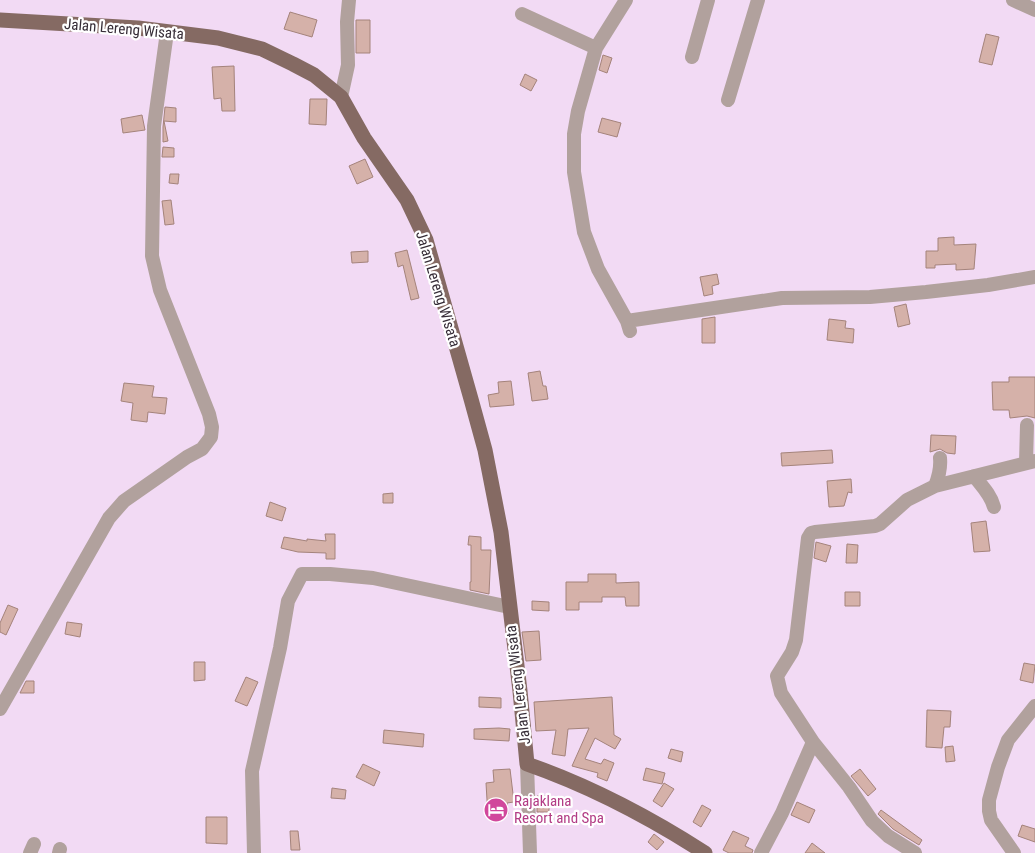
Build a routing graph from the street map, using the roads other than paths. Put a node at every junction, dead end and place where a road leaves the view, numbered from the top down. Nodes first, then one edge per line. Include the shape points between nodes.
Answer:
1 (349, 0) edge
2 (626, 0) edge
3 (708, 0) edge
4 (758, 0) edge
5 (1013, 0) edge
6 (1035, 10) edge
7 (522, 14) dead end
8 (0, 20) edge
9 (167, 32) junction
10 (596, 48) junction
11 (692, 57) dead end
12 (341, 97) junction
13 (728, 100) dead end
14 (1035, 277) edge
15 (1027, 425) dead end
16 (940, 458) dead end
17 (1031, 462) edge
18 (974, 476) junction
19 (935, 486) junction
20 (994, 507) dead end
21 (509, 607) junction
22 (1035, 706) edge
23 (0, 709) edge
24 (813, 742) junction
25 (527, 764) junction
26 (254, 853) edge
27 (530, 853) edge
28 (705, 853) edge
29 (761, 853) edge
30 (915, 853) edge
31 (1014, 853) edge

1 - 12 street via 348,65
2 - 10 street
3 - 11 street
4 - 13 street
5 - 6 street
7 - 10 street
8 - 9 main road, Jalan Lereng Wisata
9 - 12 main road, Jalan Lereng Wisata via 218,38 262,50 314,75
9 - 23 street via 154,126 152,256 160,290 209,414 211,437 202,450 124,501 109,518
10 - 14 street via 578,111 574,172 584,232 598,268 629,326 782,298 948,290
12 - 21 main road, Jalan Lereng Wisata via 364,138 407,200 426,240 484,450 501,532
15 - 17 street
16 - 19 street
17 - 18 street
18 - 19 street
18 - 20 street
19 - 24 street via 907,500 880,524 815,532 808,538 796,640 777,681 781,693
21 - 25 main road, Jalan Lereng Wisata
21 - 26 street via 373,578 302,574 288,602 252,771
22 - 31 street via 1008,740 989,800 991,820
24 - 29 street
24 - 30 street via 878,828
25 - 27 street
25 - 28 main road via 598,792 653,820

